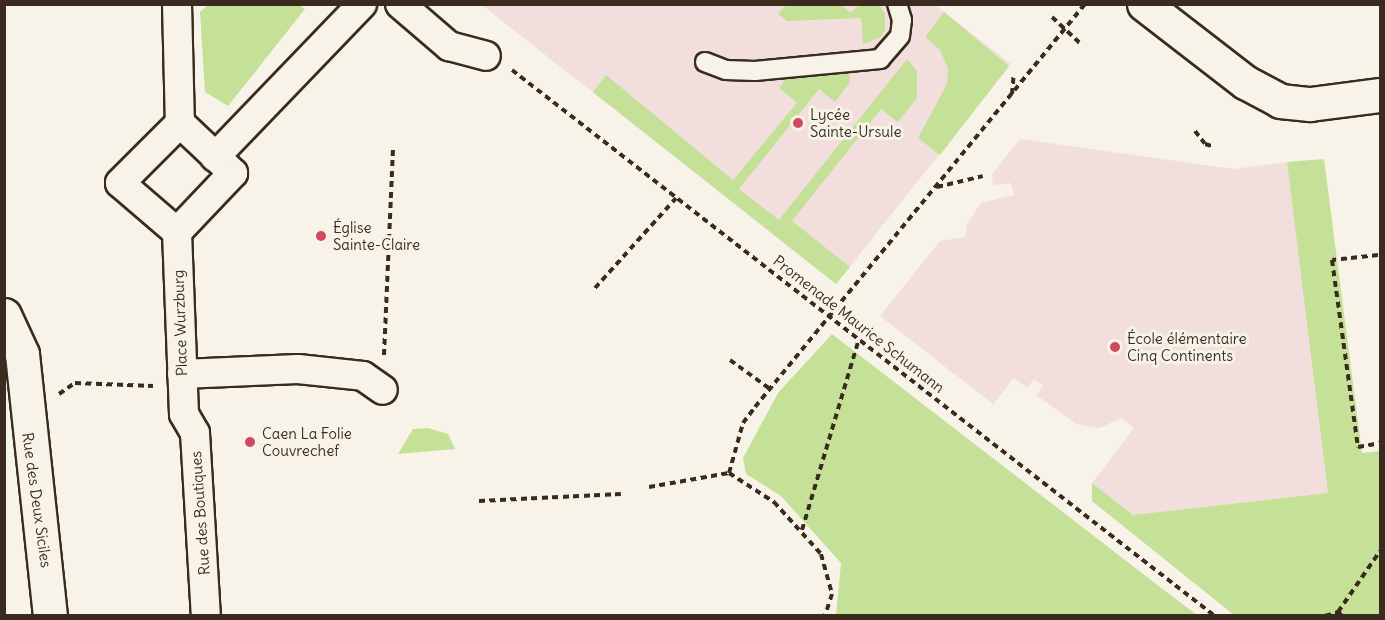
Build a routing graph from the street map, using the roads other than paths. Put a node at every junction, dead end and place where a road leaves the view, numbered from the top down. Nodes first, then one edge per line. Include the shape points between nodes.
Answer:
1 (177, 4) edge
2 (362, 4) edge
3 (400, 4) edge
4 (897, 4) edge
5 (1144, 4) edge
6 (486, 56) road end
7 (705, 62) dead end
8 (1380, 95) edge
9 (180, 123) junction
10 (215, 157) junction
11 (177, 232) junction
12 (4, 315) edge
13 (182, 374) junction
14 (16, 380) edge
15 (383, 390) dead end
16 (184, 414) joint
17 (50, 615) edge
18 (206, 615) edge

1 - 9 street
2 - 10 street
3 - 6 street via 449,46
4 - 7 lane via 902,20 900,36 880,59 755,71 726,70
5 - 8 street via 1245,82 1280,100 1310,104
9 - 10 street
9 - 11 street via 120,183
10 - 11 street via 233,173
11 - 13 street, Place Wurzburg
12 - 14 street, Rue des Deux Siciles via 22,354
13 - 15 street via 298,369 363,376
13 - 16 street, Place Wurzburg
14 - 17 street, Rue des Deux Siciles via 26,417
16 - 18 street, Rue des Boutiques via 195,433

